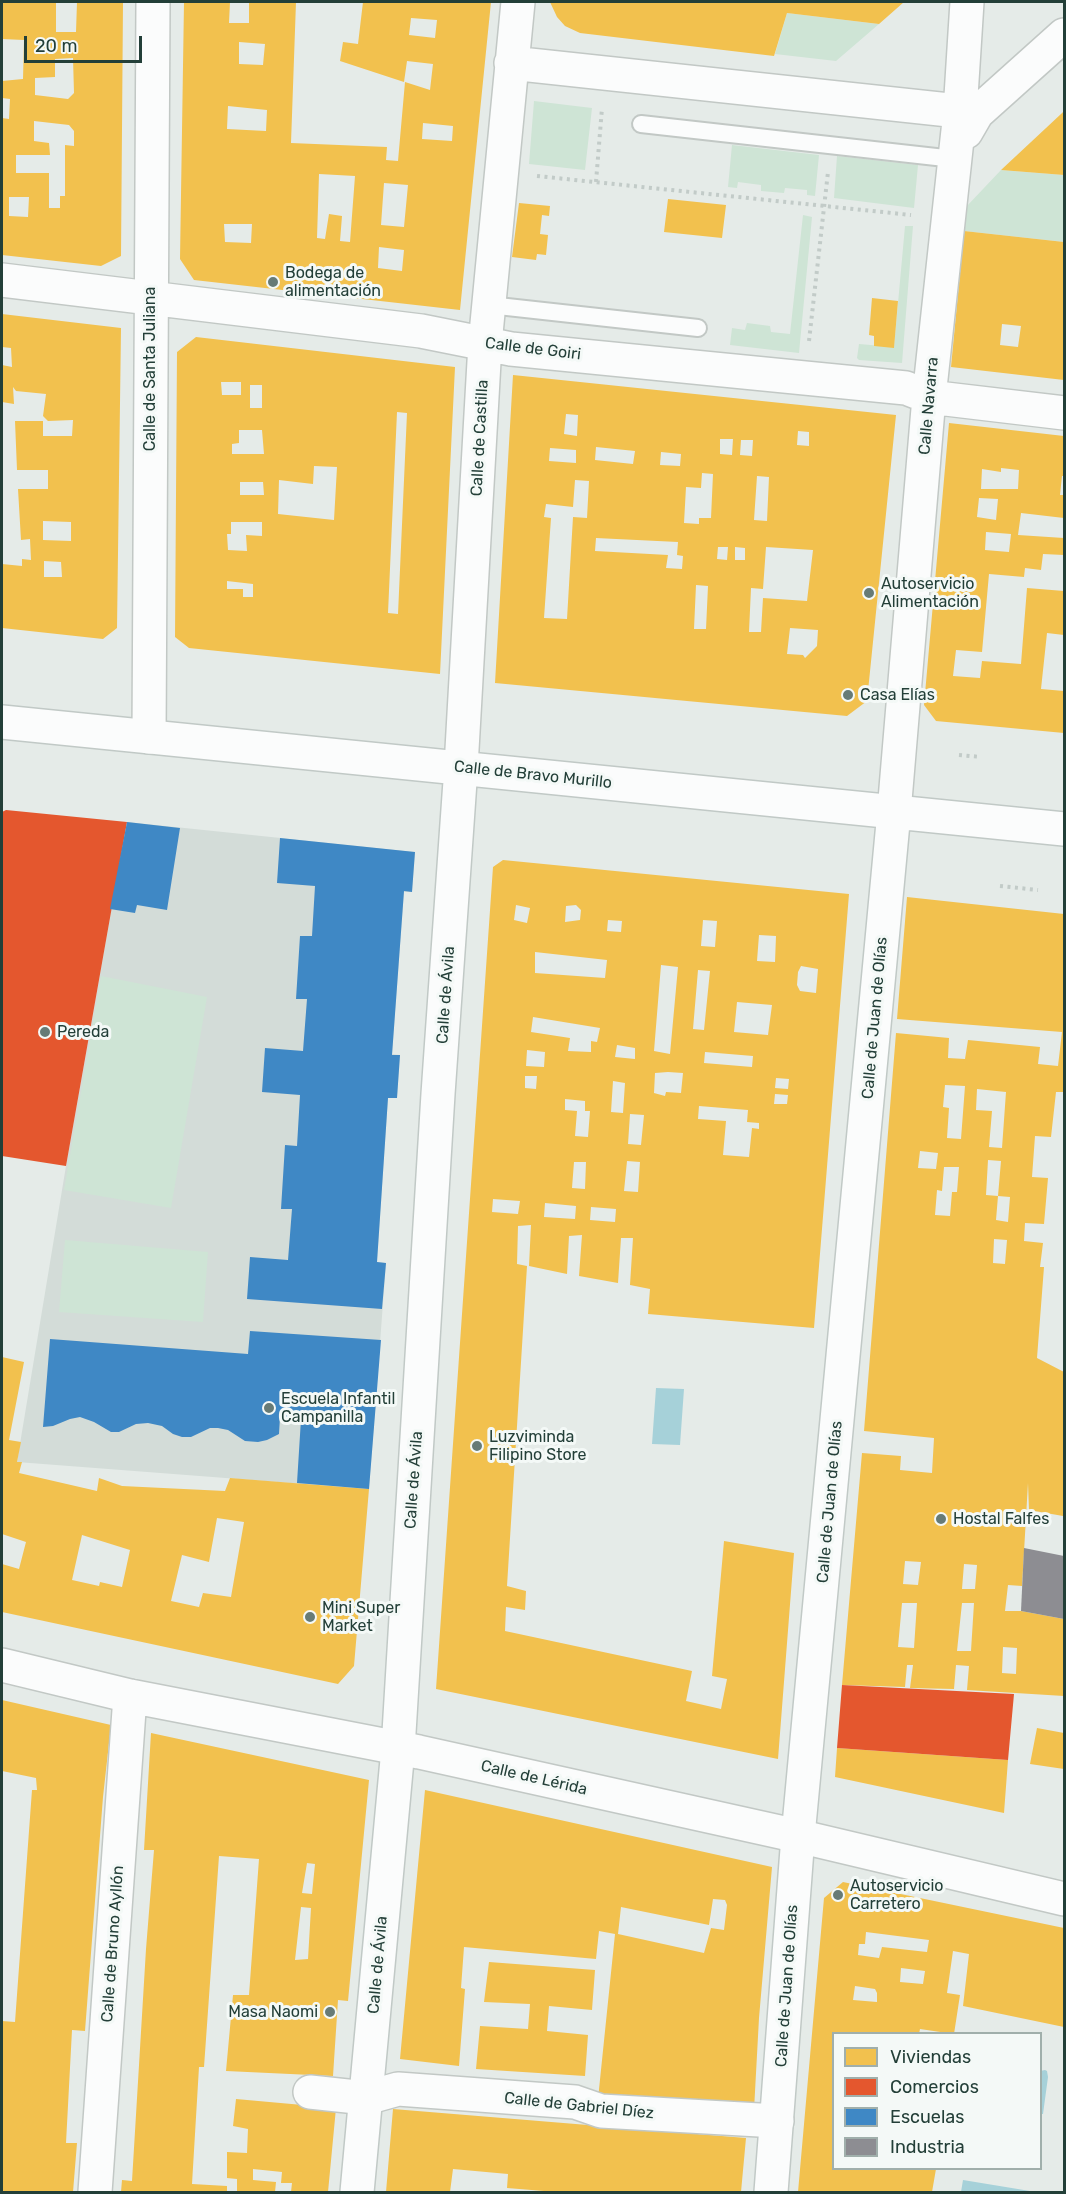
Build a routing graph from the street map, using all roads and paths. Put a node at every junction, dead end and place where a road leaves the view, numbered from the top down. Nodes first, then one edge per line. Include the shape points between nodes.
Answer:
1 (153, 2) edge
2 (518, 2) edge
3 (967, 2) edge
4 (1065, 35) edge
5 (511, 63) junction
6 (603, 104) dead end
7 (969, 113) junction
8 (641, 124) dead end
9 (831, 145) junction
10 (954, 159) junction
11 (530, 175) dead end
12 (596, 182) junction
13 (824, 206) junction
14 (913, 215) dead end
15 (2, 280) edge
16 (150, 298) junction
17 (489, 305) junction
18 (698, 328) dead end
19 (485, 344) junction
20 (808, 346) dead end
21 (929, 397) junction
22 (1065, 413) edge
23 (2, 722) edge
24 (149, 737) junction
25 (959, 755) dead end
26 (981, 757) dead end
27 (461, 768) junction
28 (894, 812) junction
29 (1065, 829) edge
30 (1000, 886) dead end
31 (1038, 890) dead end
32 (2, 1665) edge
33 (130, 1696) junction
34 (398, 1749) junction
35 (798, 1836) junction
36 (1065, 1899) edge
37 (310, 2092) dead end
38 (366, 2098) junction
39 (777, 2121) junction
40 (96, 2193) edge
41 (357, 2193) edge
42 (771, 2193) edge

1 - 16 street, Calle de Santa Juliana
2 - 5 street, Calle de Castilla
3 - 7 street
4 - 7 street
5 - 7 street
5 - 17 street, Calle de Castilla
6 - 12 path
7 - 10 street
8 - 9 lane
9 - 10 lane
9 - 13 path
10 - 21 street, Calle Navarra
11 - 12 path
12 - 13 path
13 - 14 path
13 - 20 path
15 - 16 street, Calle de Goiri
16 - 19 street, Calle de Goiri via 421,331
16 - 24 street, Calle de Santa Juliana
17 - 18 lane
17 - 19 street, Calle de Castilla
19 - 21 street, Calle de Goiri via 906,388
19 - 27 street, Calle de Castilla
21 - 22 street, Calle de Goiri
21 - 28 street, Calle Navarra
23 - 24 street, Calle de Bravo Murillo
24 - 27 street, Calle de Bravo Murillo
25 - 26 path
27 - 28 street, Calle de Bravo Murillo
27 - 34 street, Calle de Ávila
28 - 29 street, Calle de Bravo Murillo
28 - 35 street, Calle de Juan de Olías
30 - 31 path
32 - 33 street, Calle de Lérida
33 - 34 street, Calle de Lérida
33 - 40 street, Calle de Bruno Ayllón
34 - 35 street, Calle de Lérida
34 - 38 street, Calle de Ávila
35 - 36 street, Calle de Lérida
35 - 39 street, Calle de Juan de Olías
37 - 38 street, Calle de Gabriel Díez
38 - 39 street, Calle de Gabriel Díez via 398,2089 575,2102 601,2111
38 - 41 street, Calle de Ávila
39 - 42 street, Calle de Juan de Olías

